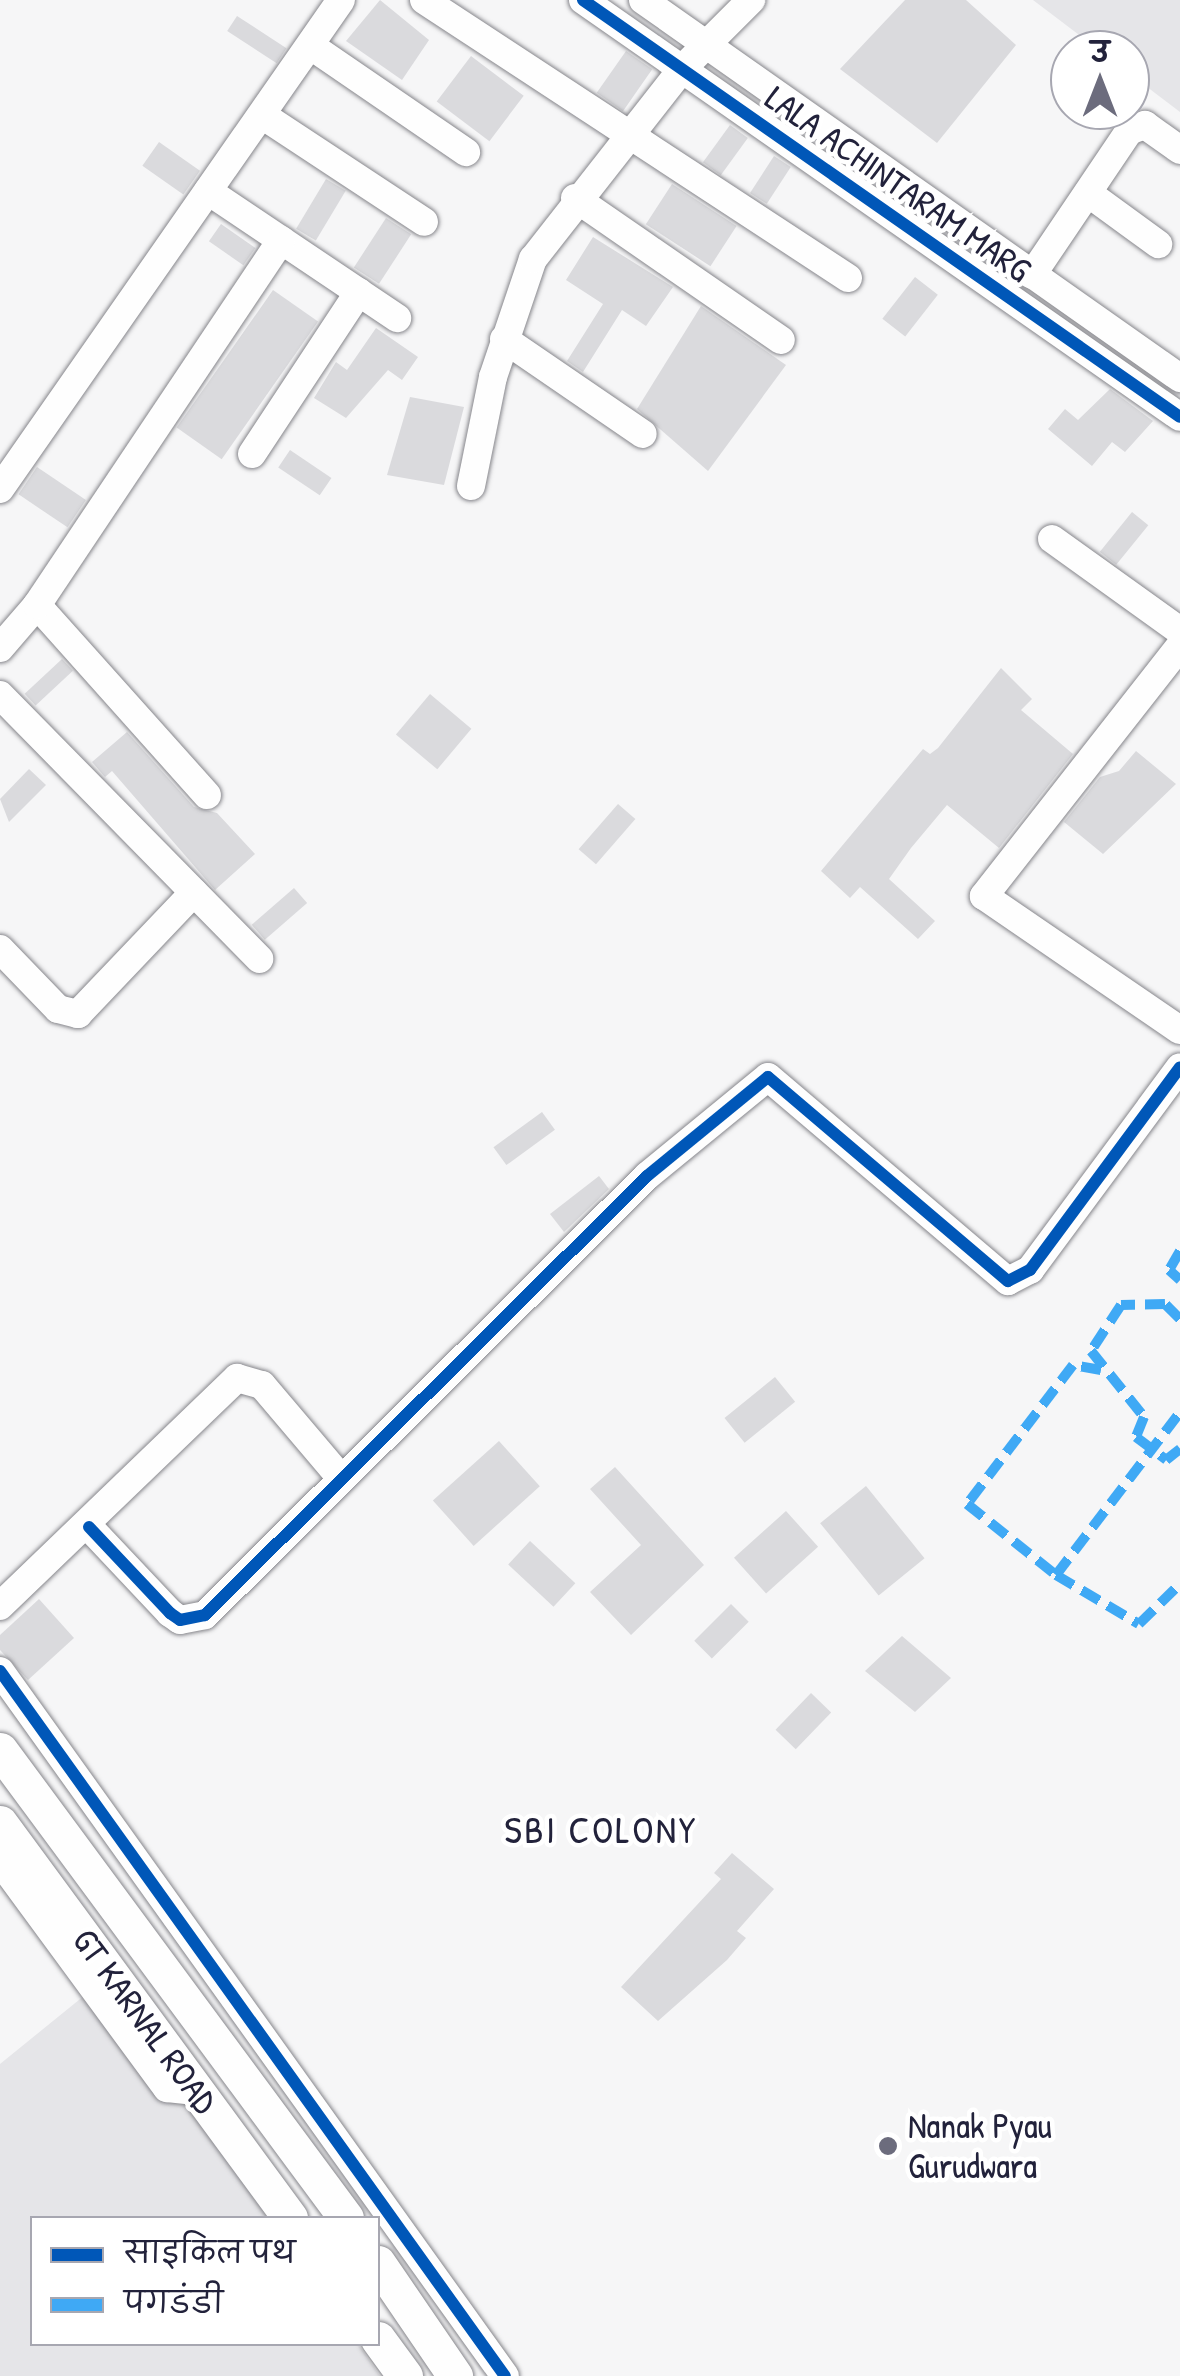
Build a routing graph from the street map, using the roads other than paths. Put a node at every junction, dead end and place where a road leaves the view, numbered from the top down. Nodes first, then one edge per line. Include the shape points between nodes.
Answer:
1 (341, 0) edge
2 (424, 0) edge
3 (583, 0) edge
4 (642, 0) edge
5 (751, 0) edge
6 (708, 44) junction
7 (311, 46) junction
8 (682, 70) junction
9 (262, 115) junction
10 (630, 132) junction
11 (1180, 150) edge
12 (466, 152) dead end
13 (208, 191) junction
14 (1088, 192) junction
15 (575, 198) junction
16 (424, 222) dead end
17 (281, 240) junction
18 (1158, 244) dead end
19 (1032, 276) junction
20 (848, 278) dead end
21 (359, 292) junction
22 (398, 318) dead end
23 (504, 339) junction
24 (781, 340) dead end
25 (1180, 378) edge
26 (1180, 416) edge
27 (643, 434) dead end
28 (252, 454) dead end
29 (472, 486) dead end
30 (0, 489) edge
31 (1052, 539) dead end
32 (38, 605) junction
33 (1180, 631) edge
34 (1180, 646) edge
35 (0, 648) edge
36 (0, 695) edge
37 (207, 795) dead end
38 (194, 892) junction
39 (0, 949) edge
40 (259, 959) dead end
41 (1180, 1030) edge
42 (1180, 1067) edge
43 (340, 1477) junction
44 (89, 1527) junction
45 (0, 1606) edge
46 (0, 1671) edge
47 (0, 1750) edge
48 (0, 1823) edge
49 (0, 1861) edge
50 (192, 2007) junction
51 (153, 2032) junction
52 (196, 2090) junction
53 (289, 2216) edge
54 (345, 2216) edge
55 (416, 2254) junction
56 (381, 2274) edge
57 (380, 2342) edge
58 (405, 2376) edge
59 (456, 2376) edge
60 (505, 2376) edge

1 - 7 street
2 - 10 street
3 - 8 street, LALA ACHINTARAM MARG
4 - 6 street, LALA ACHINTARAM MARG
5 - 6 street
6 - 8 street
6 - 19 street, LALA ACHINTARAM MARG
7 - 9 street
7 - 12 street
8 - 10 street
8 - 26 street, LALA ACHINTARAM MARG
9 - 13 street
9 - 16 street
10 - 15 street
10 - 20 street
11 - 14 street via 1146,124 1135,126
13 - 17 street
13 - 30 street
14 - 18 street
14 - 19 street
15 - 23 street via 533,259
15 - 24 street
17 - 21 street
17 - 32 street
19 - 25 street, LALA ACHINTARAM MARG
21 - 22 street
21 - 28 street
23 - 27 street
23 - 29 street
31 - 33 street
32 - 35 street
32 - 37 street
34 - 41 street via 984,896
36 - 38 street
38 - 39 street via 78,1014 58,1009
38 - 40 street
42 - 43 street via 1030,1270 1008,1281 768,1076 647,1176
43 - 44 street via 193,1620 170,1613
43 - 44 street via 262,1385 237,1378
44 - 45 street
46 - 55 street
47 - 50 main road, GT KARNAL ROAD
48 - 51 main road, GT KARNAL ROAD
49 - 52 street via 167,2088
50 - 51 main road
50 - 54 main road, GT KARNAL ROAD
51 - 52 main road, GT KARNAL ROAD
52 - 53 main road, GT KARNAL ROAD
55 - 56 street
55 - 60 street
56 - 59 main road
57 - 58 main road

